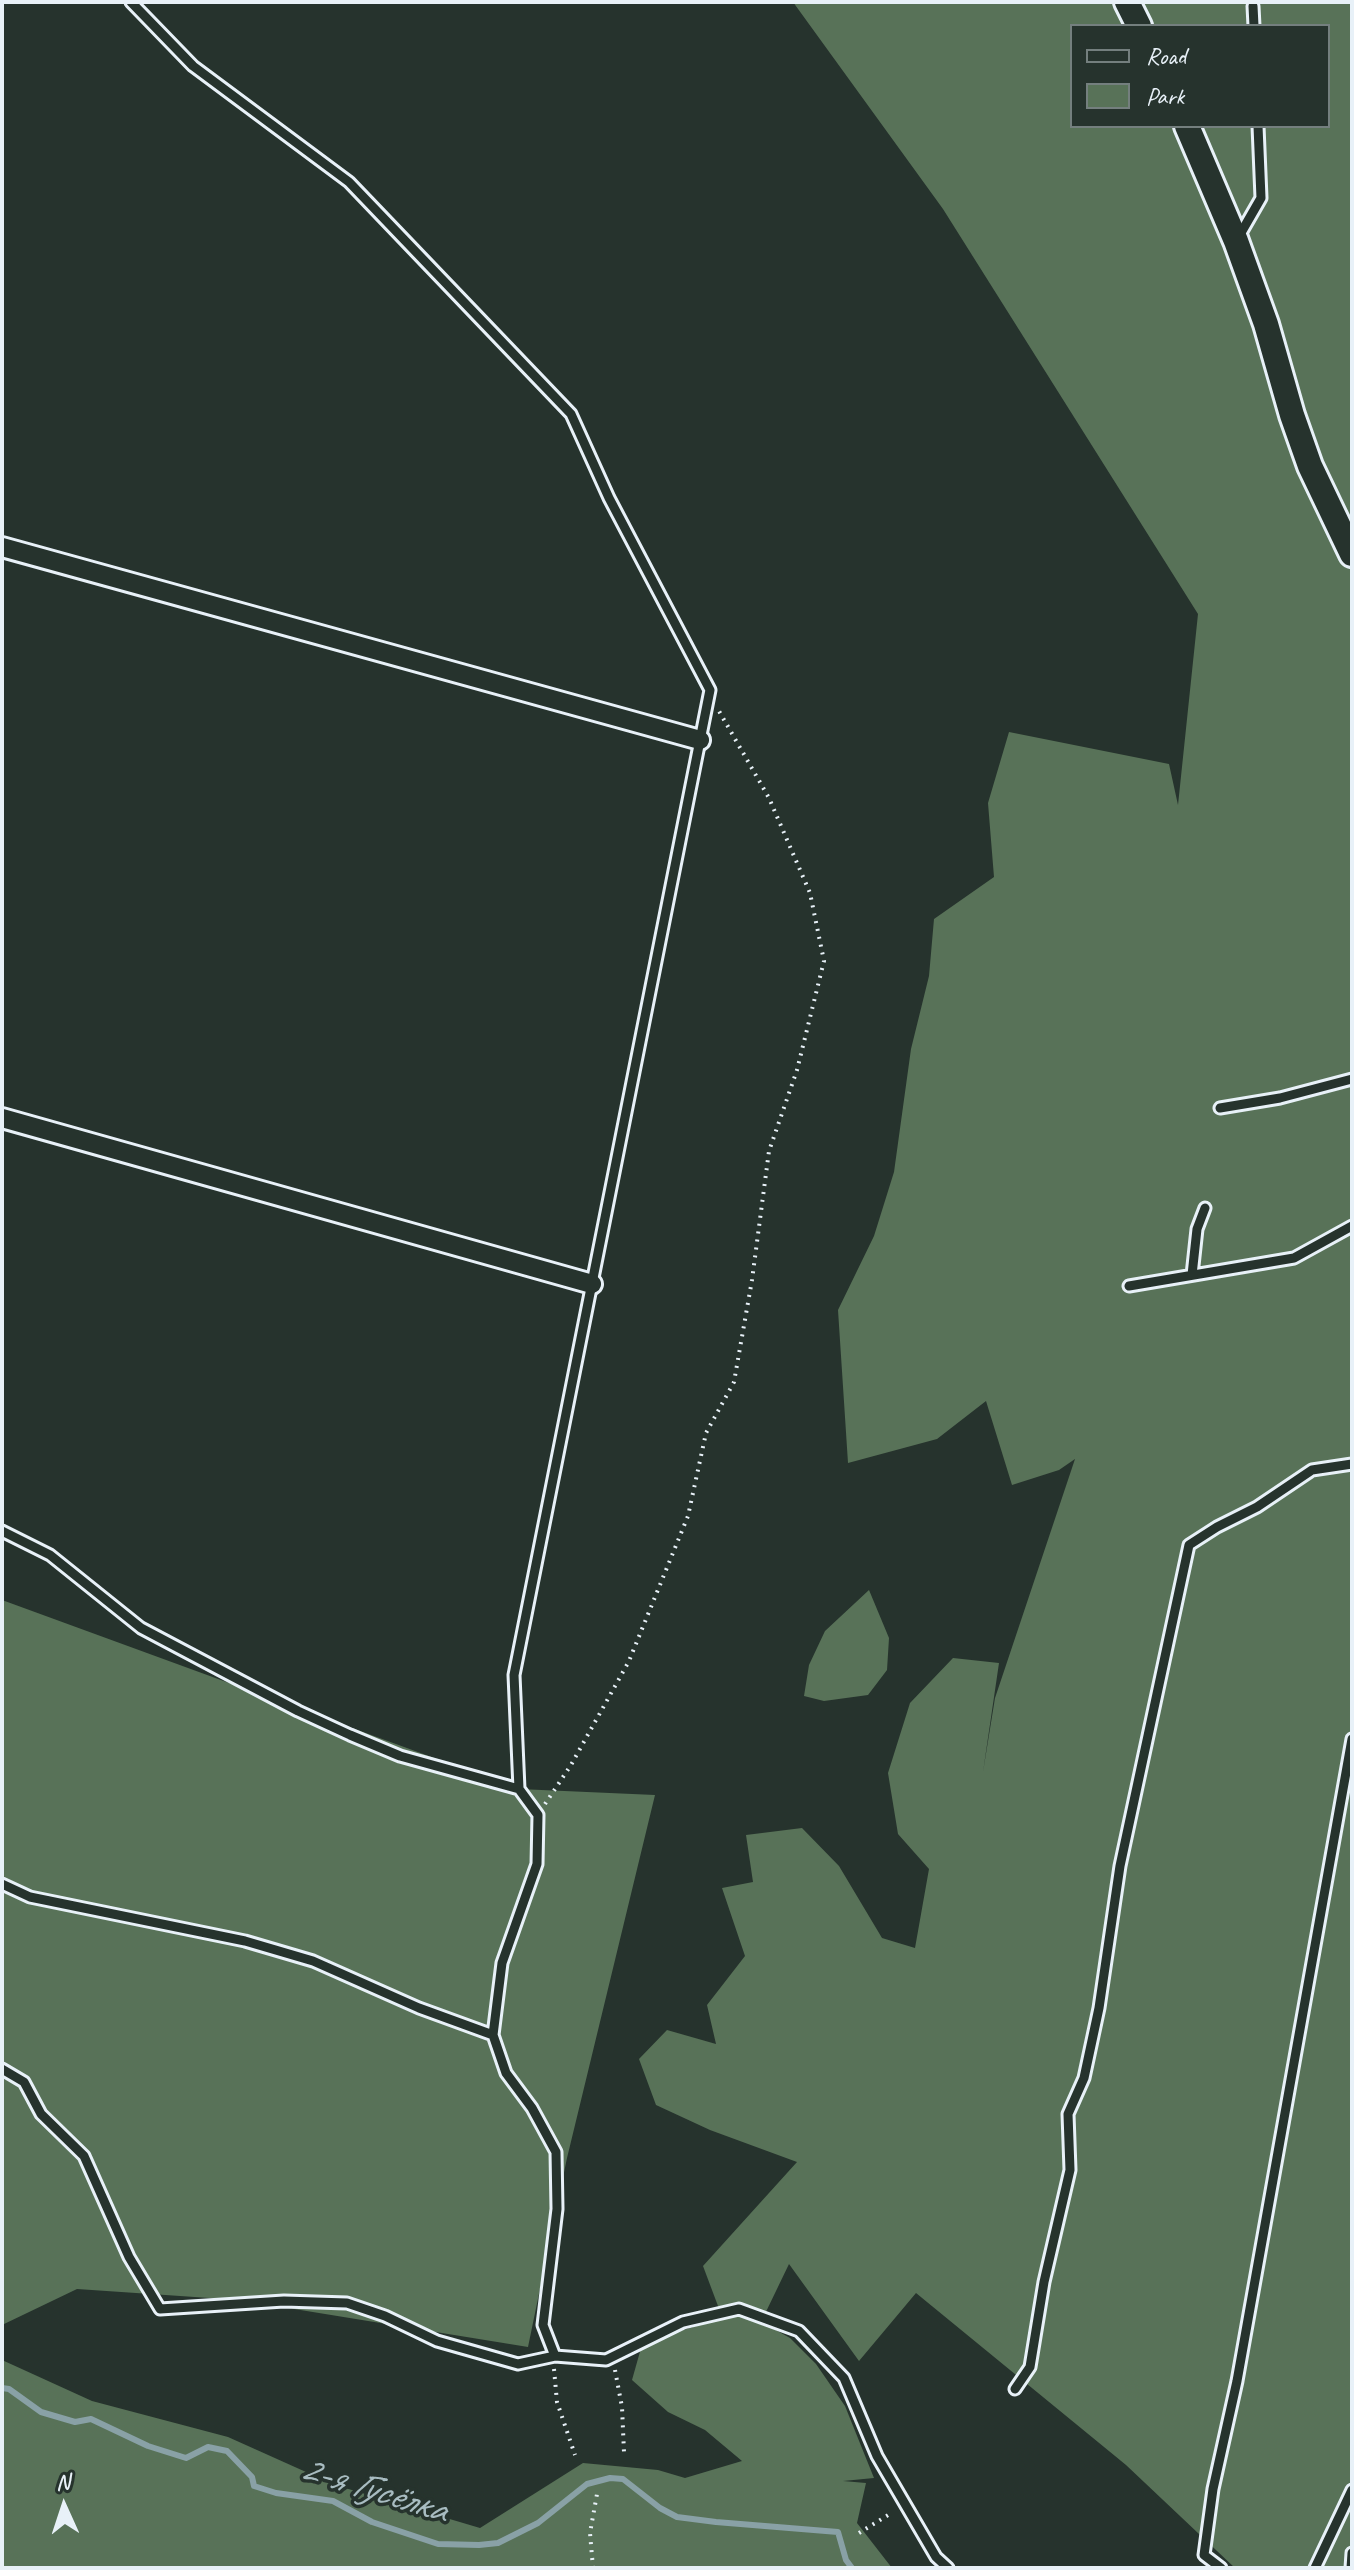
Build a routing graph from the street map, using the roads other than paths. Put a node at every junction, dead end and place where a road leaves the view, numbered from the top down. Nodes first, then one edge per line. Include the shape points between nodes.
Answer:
1 (131, 2) edge
2 (1127, 2) edge
3 (1253, 6) dead end
4 (1138, 24) edge
5 (1254, 24) edge
6 (1188, 128) edge
7 (1258, 128) edge
8 (1236, 241) junction
9 (2, 547) edge
10 (1352, 554) edge
11 (700, 740) junction
12 (1352, 1079) edge
13 (1220, 1108) dead end
14 (2, 1118) edge
15 (1205, 1208) dead end
16 (1352, 1226) edge
17 (1192, 1275) junction
18 (592, 1284) junction
19 (1129, 1286) dead end
20 (1352, 1464) edge
21 (2, 1531) edge
22 (1352, 1739) edge
23 (519, 1789) junction
24 (2, 1884) edge
25 (493, 2035) junction
26 (2, 2069) edge
27 (555, 2356) junction
28 (1015, 2389) dead end
29 (1352, 2490) edge
30 (1352, 2553) edge
31 (948, 2568) edge
32 (1221, 2568) edge
33 (1315, 2568) edge
34 (1351, 2568) edge

1 - 11 lane via 193,66 349,182 571,414 710,690
2 - 4 street
3 - 5 lane
6 - 8 street
7 - 8 lane via 1261,198
8 - 10 street via 1310,466
9 - 11 street
11 - 18 lane
12 - 13 lane
14 - 18 street
15 - 17 lane
16 - 17 lane via 1294,1258
17 - 19 lane
18 - 23 lane via 514,1675
20 - 28 lane via 1312,1470 1189,1545 1120,1866 1099,2008 1084,2078 1068,2114 1070,2170 1030,2367
21 - 23 lane via 50,1555 141,1628 298,1711 400,1756
22 - 32 lane via 1213,2489 1204,2555
23 - 25 lane via 538,1815 537,1864 502,1963
24 - 25 lane via 30,1897 245,1941 313,1961
25 - 27 lane via 506,2073 556,2152 557,2209 543,2325
26 - 27 lane via 24,2082 41,2114 84,2156 129,2257 160,2309 284,2301 347,2303 437,2341 518,2364
27 - 31 lane via 606,2360 683,2322 739,2309 799,2331 844,2378 877,2456 936,2557
29 - 33 lane
30 - 34 lane

